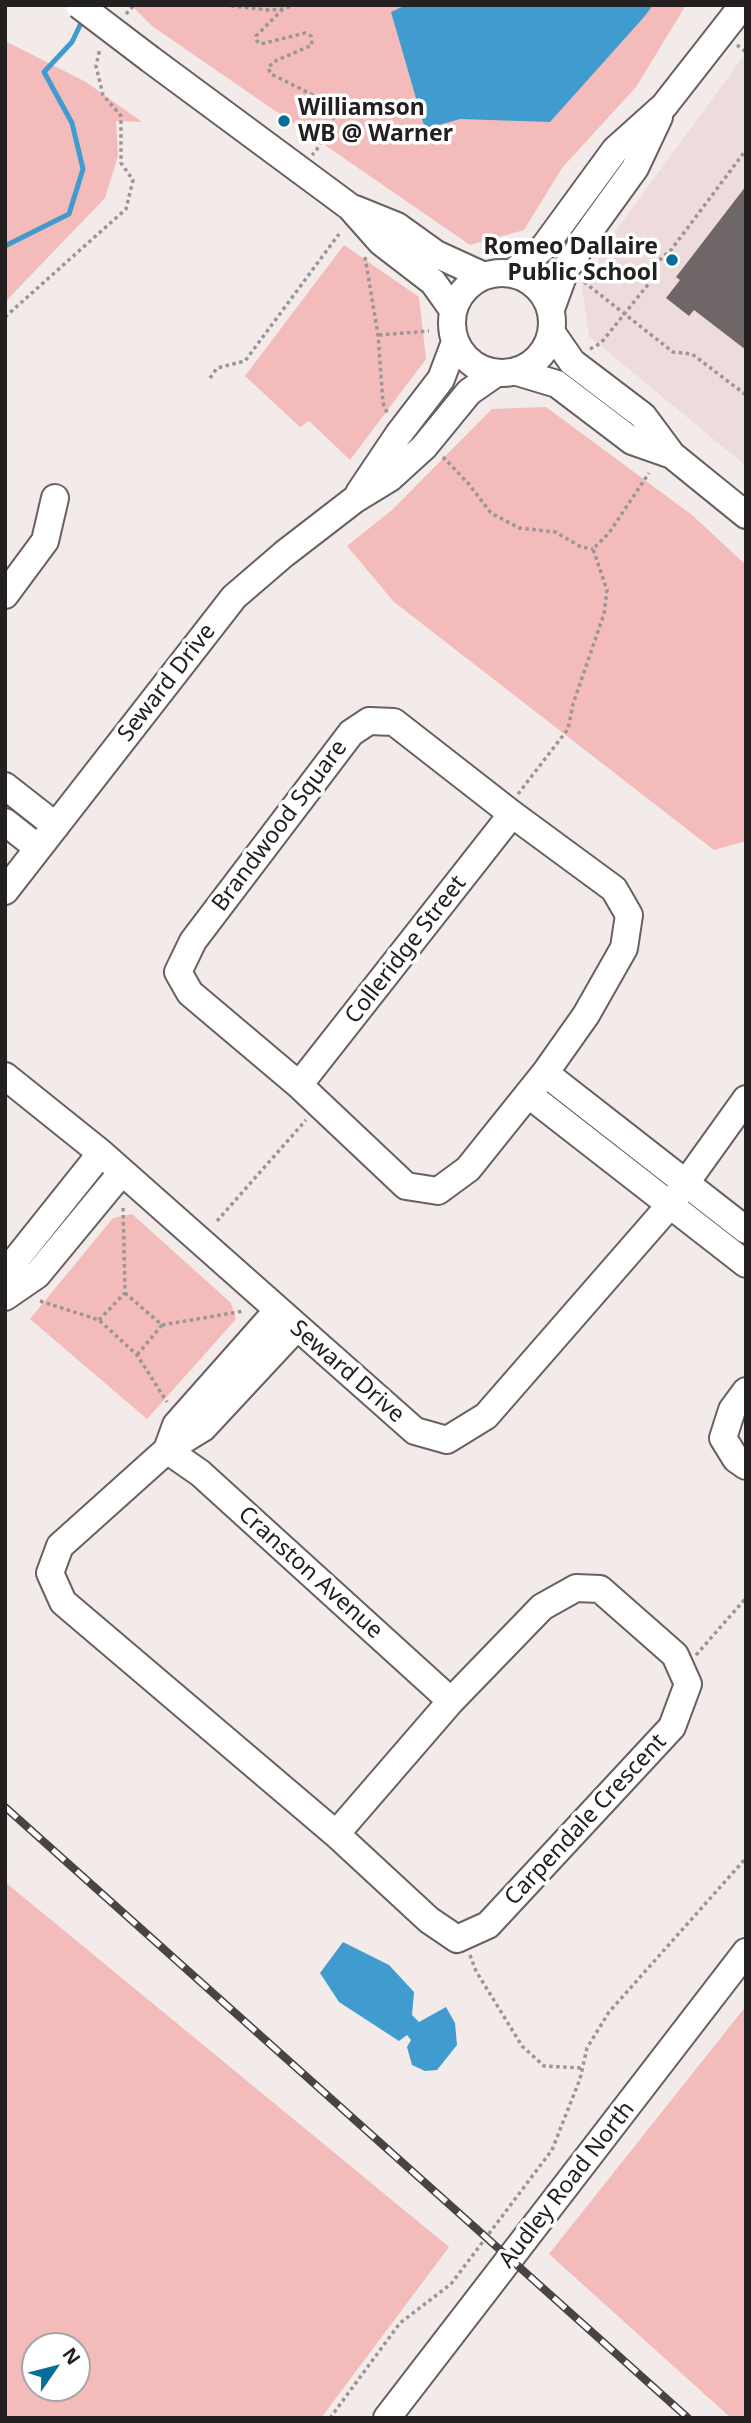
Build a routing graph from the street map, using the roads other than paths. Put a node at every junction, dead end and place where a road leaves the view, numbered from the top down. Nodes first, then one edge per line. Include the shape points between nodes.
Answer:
1 (79, 5) edge
2 (743, 5) edge
3 (664, 106) junction
4 (350, 207) junction
5 (512, 273) junction
6 (484, 276) junction
7 (453, 310) junction
8 (552, 321) junction
9 (455, 342) junction
10 (506, 373) junction
11 (672, 455) junction
12 (55, 498) dead end
13 (354, 500) junction
14 (746, 515) edge
15 (5, 595) edge
16 (5, 786) edge
17 (509, 812) junction
18 (5, 822) edge
19 (56, 826) junction
20 (38, 848) junction
21 (5, 891) edge
22 (545, 1073) junction
23 (5, 1076) edge
24 (299, 1085) junction
25 (529, 1095) junction
26 (746, 1099) edge
27 (101, 1153) junction
28 (122, 1172) junction
29 (684, 1183) junction
30 (670, 1205) junction
31 (746, 1230) edge
32 (746, 1264) edge
33 (5, 1284) edge
34 (5, 1297) edge
35 (287, 1319) junction
36 (746, 1391) edge
37 (167, 1450) junction
38 (746, 1466) edge
39 (451, 1702) junction
40 (336, 1834) junction
41 (746, 1952) edge
42 (387, 2418) edge

1 - 4 street, bridge
2 - 3 street
3 - 5 street via 615,150 544,247
3 - 8 street via 635,169 571,263
4 - 6 street via 397,226 436,254
4 - 7 street via 381,242 433,282
5 - 6 street
5 - 8 street via 537,286
6 - 7 street via 465,289
7 - 9 street
8 - 10 street via 540,358
8 - 11 street via 572,362 643,416
9 - 10 street via 471,363
9 - 13 street, Seward Drive via 440,379
10 - 11 street via 557,384 632,441
10 - 13 street, Seward Drive via 469,392 424,447 390,478
11 - 14 street
12 - 15 street via 45,541
13 - 19 street, Seward Drive via 234,597
16 - 19 street
17 - 22 street, Brandwood Square via 614,889 629,915 624,948 586,1015
17 - 24 street, Colleridge Street
17 - 24 street, Brandwood Square via 394,722 369,722 351,733 193,941 178,971 190,993
18 - 20 street
19 - 20 street, Seward Drive
20 - 21 street, Seward Drive
22 - 25 street, Brandwood Square
22 - 29 street
23 - 27 street, Seward Drive
24 - 25 street, Brandwood Square via 405,1186 438,1191 468,1168
25 - 30 street
26 - 29 street, Seward Drive
27 - 28 street, Seward Drive
27 - 33 street via 18,1257
28 - 34 street via 37,1275
28 - 35 street, Seward Drive
29 - 30 street, Seward Drive
29 - 31 street
30 - 32 street
30 - 35 street, Seward Drive via 486,1416 447,1440 415,1431
35 - 37 street via 176,1425
36 - 38 street via 732,1410 723,1438
37 - 39 street, Cranston Avenue via 200,1473
37 - 40 street via 60,1546 50,1573 64,1602
39 - 40 street
39 - 40 street, Carpendale Crescent via 542,1607 576,1588 600,1589 676,1655 688,1684 672,1727 488,1925 462,1937 457,1939 429,1920
41 - 42 street, Audley Road North

